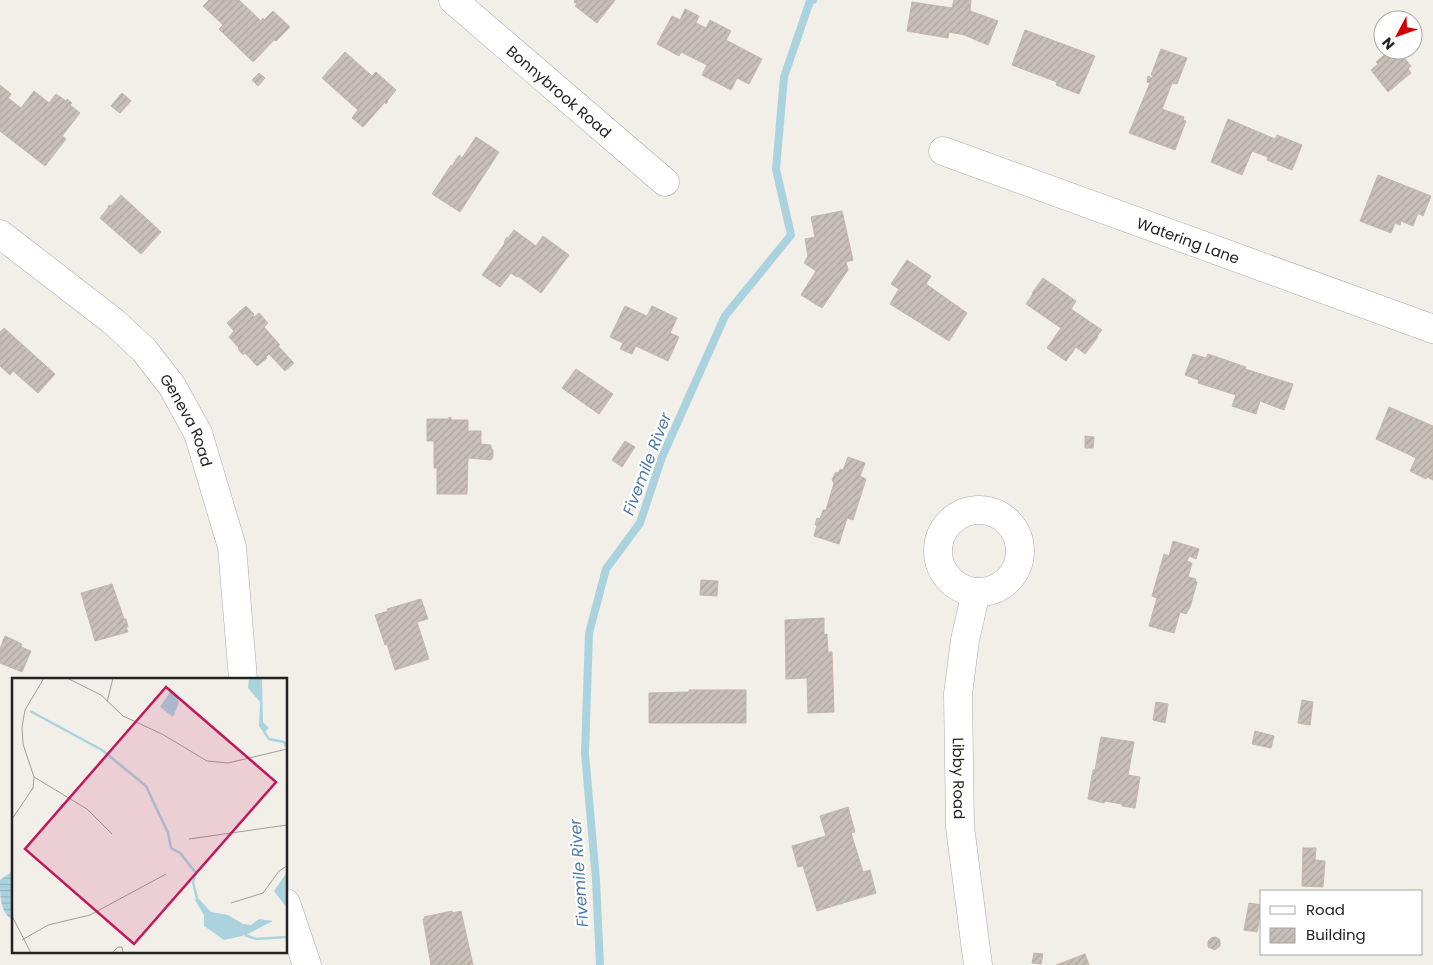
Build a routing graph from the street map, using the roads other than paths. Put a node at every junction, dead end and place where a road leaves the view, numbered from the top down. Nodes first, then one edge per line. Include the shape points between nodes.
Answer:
1 (454, 0) edge
2 (943, 151) dead end
3 (665, 182) dead end
4 (0, 234) edge
5 (1433, 328) edge
6 (976, 592) dead end
7 (243, 678) edge
8 (288, 909) edge
9 (307, 965) edge
10 (978, 965) edge

1 - 3 street, Bonnybrook Road
2 - 5 street, Watering Lane
4 - 7 street, Geneva Road via 114,322 144,350 172,386 194,425 232,547
6 - 10 street, Libby Road via 958,694 960,827
8 - 9 street

